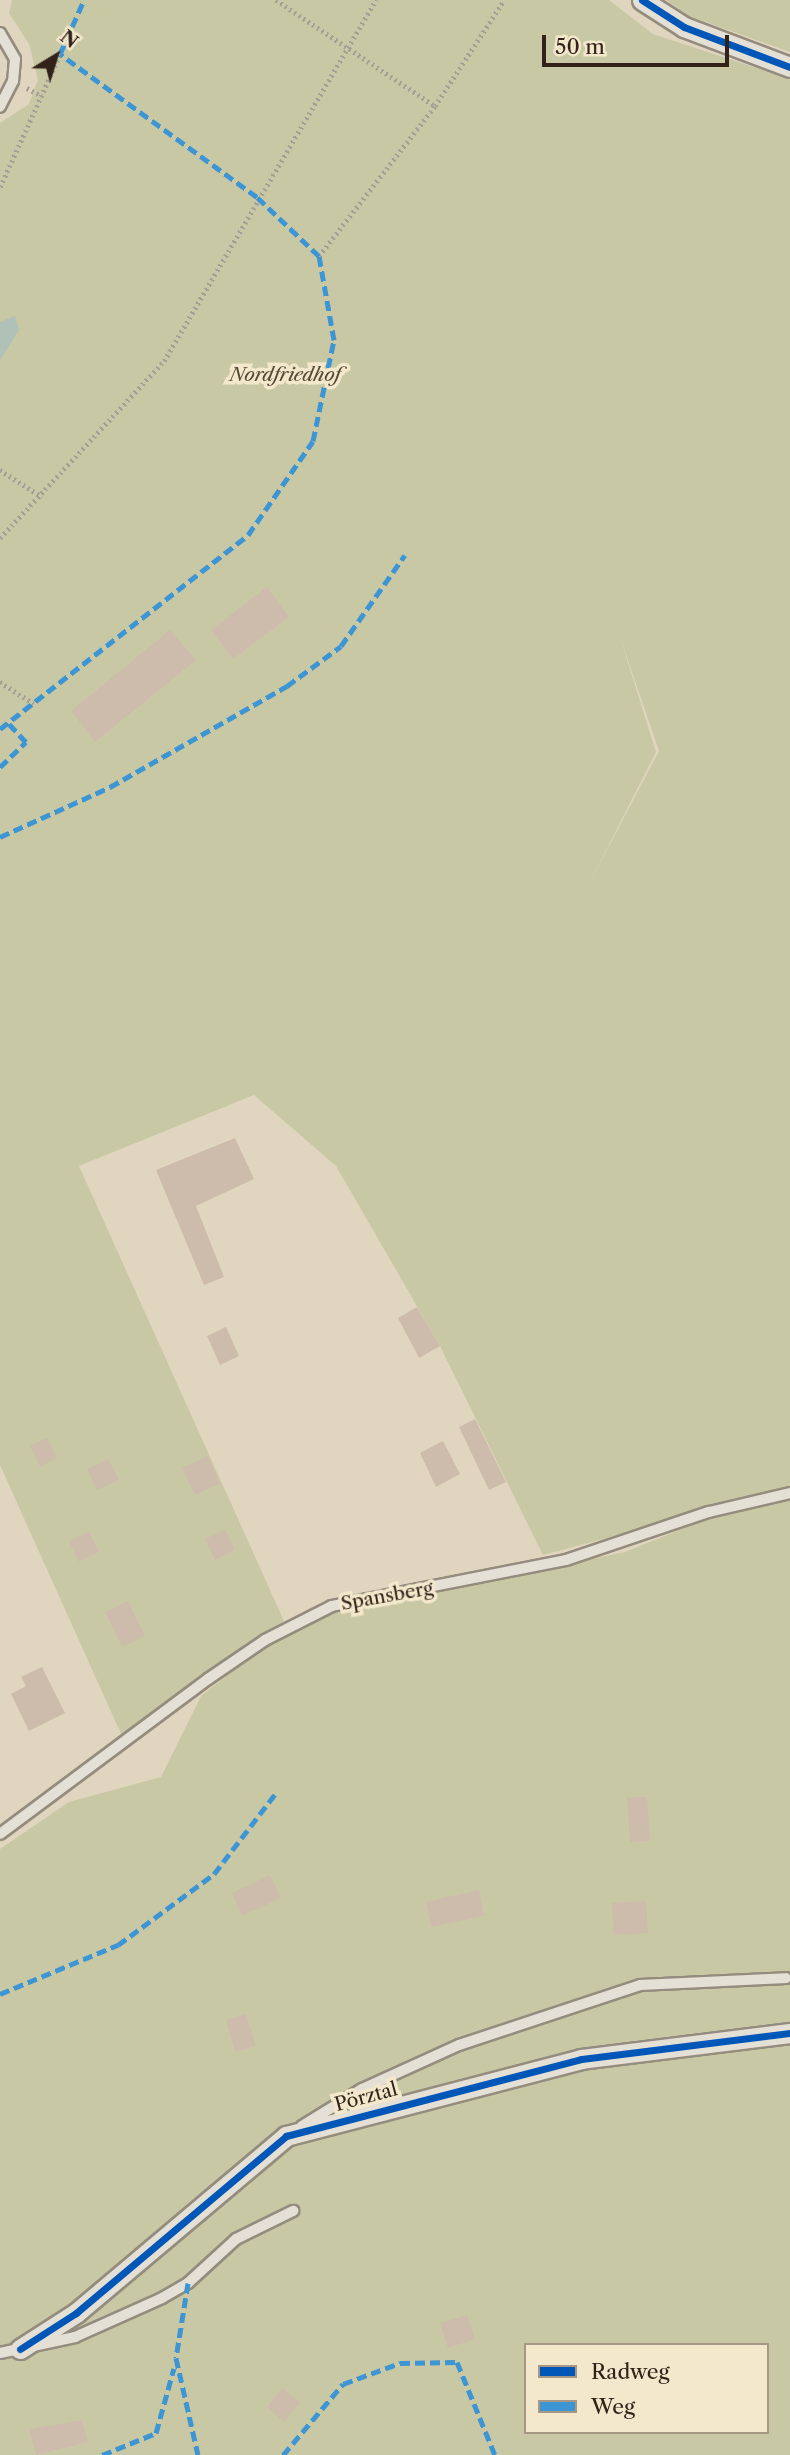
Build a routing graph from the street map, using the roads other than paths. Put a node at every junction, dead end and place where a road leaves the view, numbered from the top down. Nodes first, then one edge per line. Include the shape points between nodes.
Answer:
1 (642, 0) edge
2 (0, 33) edge
3 (790, 67) edge
4 (0, 107) edge
5 (790, 1493) edge
6 (0, 1833) edge
7 (786, 1978) dead end
8 (790, 2033) edge
9 (286, 2136) junction
10 (293, 2211) dead end
11 (20, 2349) junction
12 (0, 2353) edge

1 - 3 street via 684,27
2 - 4 lane via 15,59 13,81
5 - 6 lane, Spansberg via 709,1512 566,1560 332,1606 265,1640
7 - 9 lane via 640,1985 459,2045 362,2089
8 - 9 street, Pörztal via 581,2059
9 - 11 street, Pörztal via 100,2294
10 - 11 lane, Pörztal via 236,2239 188,2283 162,2298 75,2337
11 - 12 lane, Pörztal

